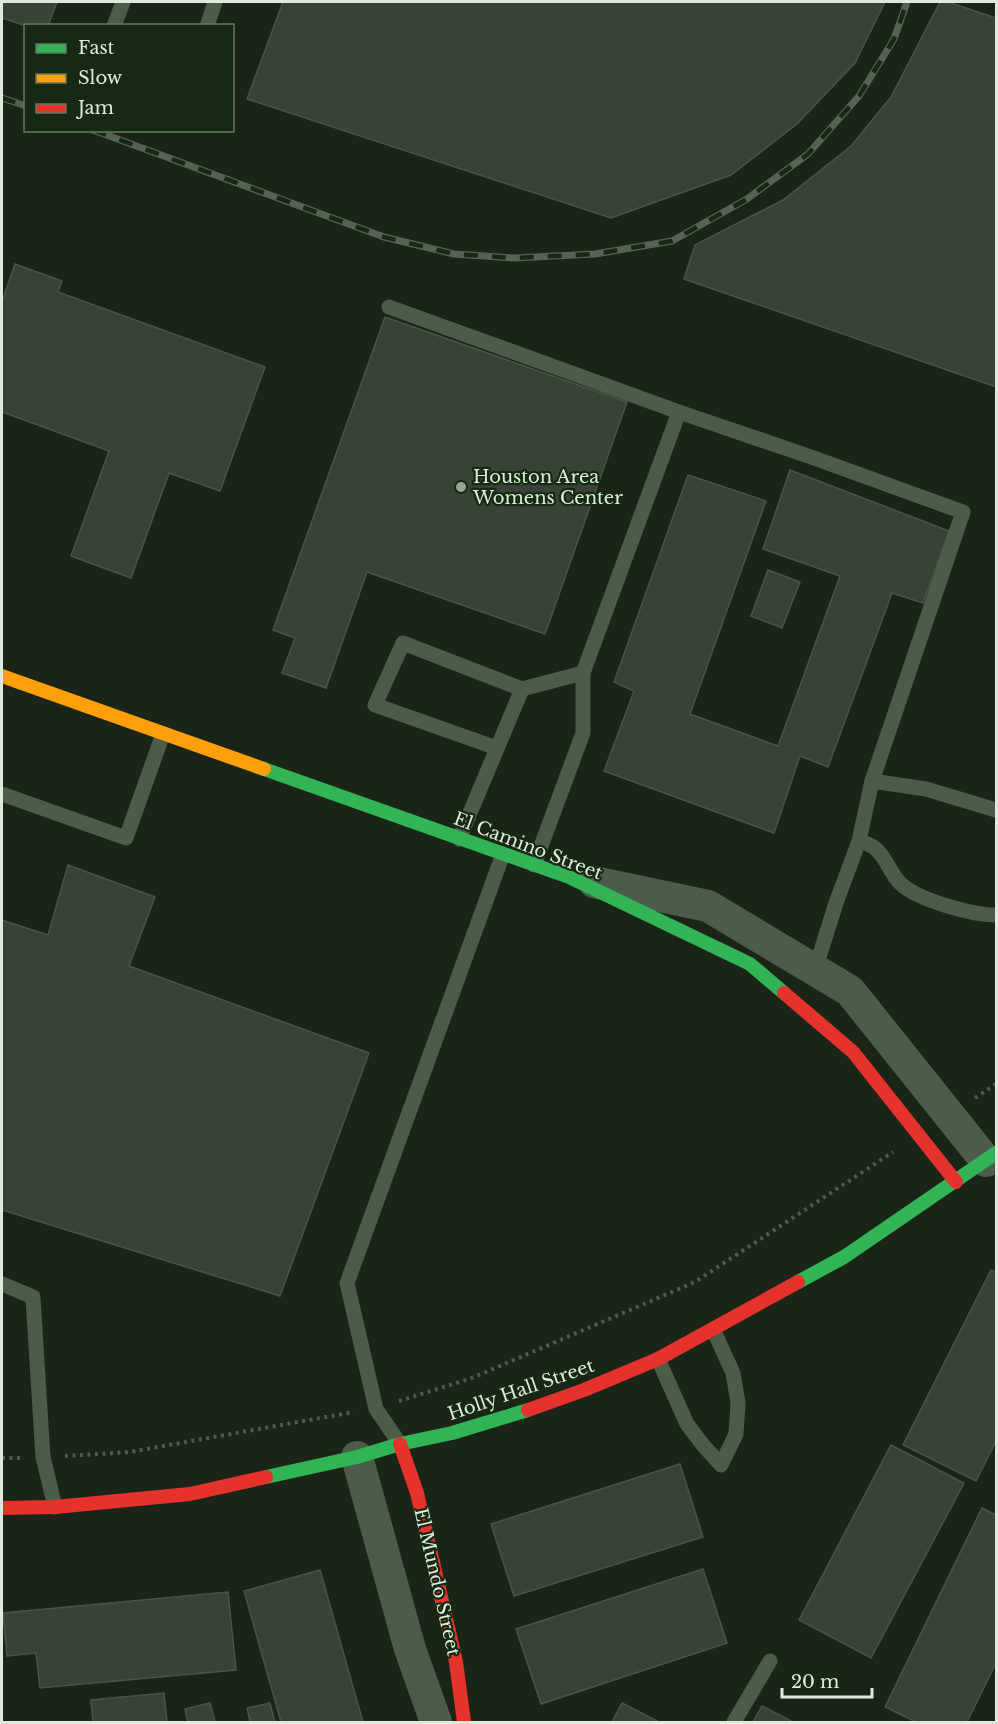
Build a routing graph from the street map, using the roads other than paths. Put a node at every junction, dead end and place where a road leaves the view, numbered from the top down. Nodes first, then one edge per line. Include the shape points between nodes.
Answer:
1 (123, 2) edge
2 (215, 2) edge
3 (115, 24) edge
4 (208, 24) edge
5 (389, 307) dead end
6 (679, 412) junction
7 (583, 673) junction
8 (2, 676) edge
9 (522, 689) junction
10 (163, 734) junction
11 (497, 748) junction
12 (872, 782) junction
13 (2, 794) edge
14 (996, 810) edge
15 (459, 839) junction
16 (859, 841) junction
17 (503, 854) junction
18 (534, 865) junction
19 (569, 877) junction
20 (996, 915) edge
21 (815, 970) junction
22 (991, 1157) edge
23 (956, 1182) junction
24 (2, 1284) edge
25 (713, 1329) junction
26 (658, 1359) junction
27 (400, 1444) junction
28 (357, 1457) junction
29 (55, 1507) junction
30 (2, 1508) edge
31 (770, 1661) dead end
32 (436, 1722) edge
33 (464, 1722) edge
34 (734, 1722) edge

1 - 3 lane
2 - 4 lane
5 - 6 lane
6 - 7 lane
6 - 12 lane via 963,513
7 - 9 lane
7 - 18 lane via 583,733
8 - 10 street, El Camino Street
9 - 11 lane
9 - 11 lane via 403,644 375,705
10 - 13 lane via 126,838
10 - 15 street, El Camino Street
11 - 15 lane
12 - 14 lane via 926,789
12 - 16 lane
15 - 17 street, El Camino Street
16 - 20 lane via 874,847 899,883 912,893 967,912
16 - 21 lane
17 - 18 street, El Camino Street
17 - 27 lane via 347,1283 376,1408
18 - 19 street, El Camino Street
19 - 21 street via 708,906
19 - 23 street, El Camino Street via 750,964 853,1052
21 - 22 street via 850,991 949,1115
22 - 23 street, Holly Hall Street
23 - 25 street, Holly Hall Street via 844,1257
24 - 29 lane via 33,1298 44,1457
25 - 26 street, Holly Hall Street
25 - 26 lane via 733,1373 738,1402 736,1434 722,1465 687,1424
26 - 27 street, Holly Hall Street via 508,1417
27 - 28 street, Holly Hall Street
27 - 33 street, El Mundo Street via 417,1493 456,1662
28 - 29 street, Holly Hall Street via 190,1494
28 - 32 street via 410,1649
29 - 30 street, Holly Hall Street
31 - 34 lane

